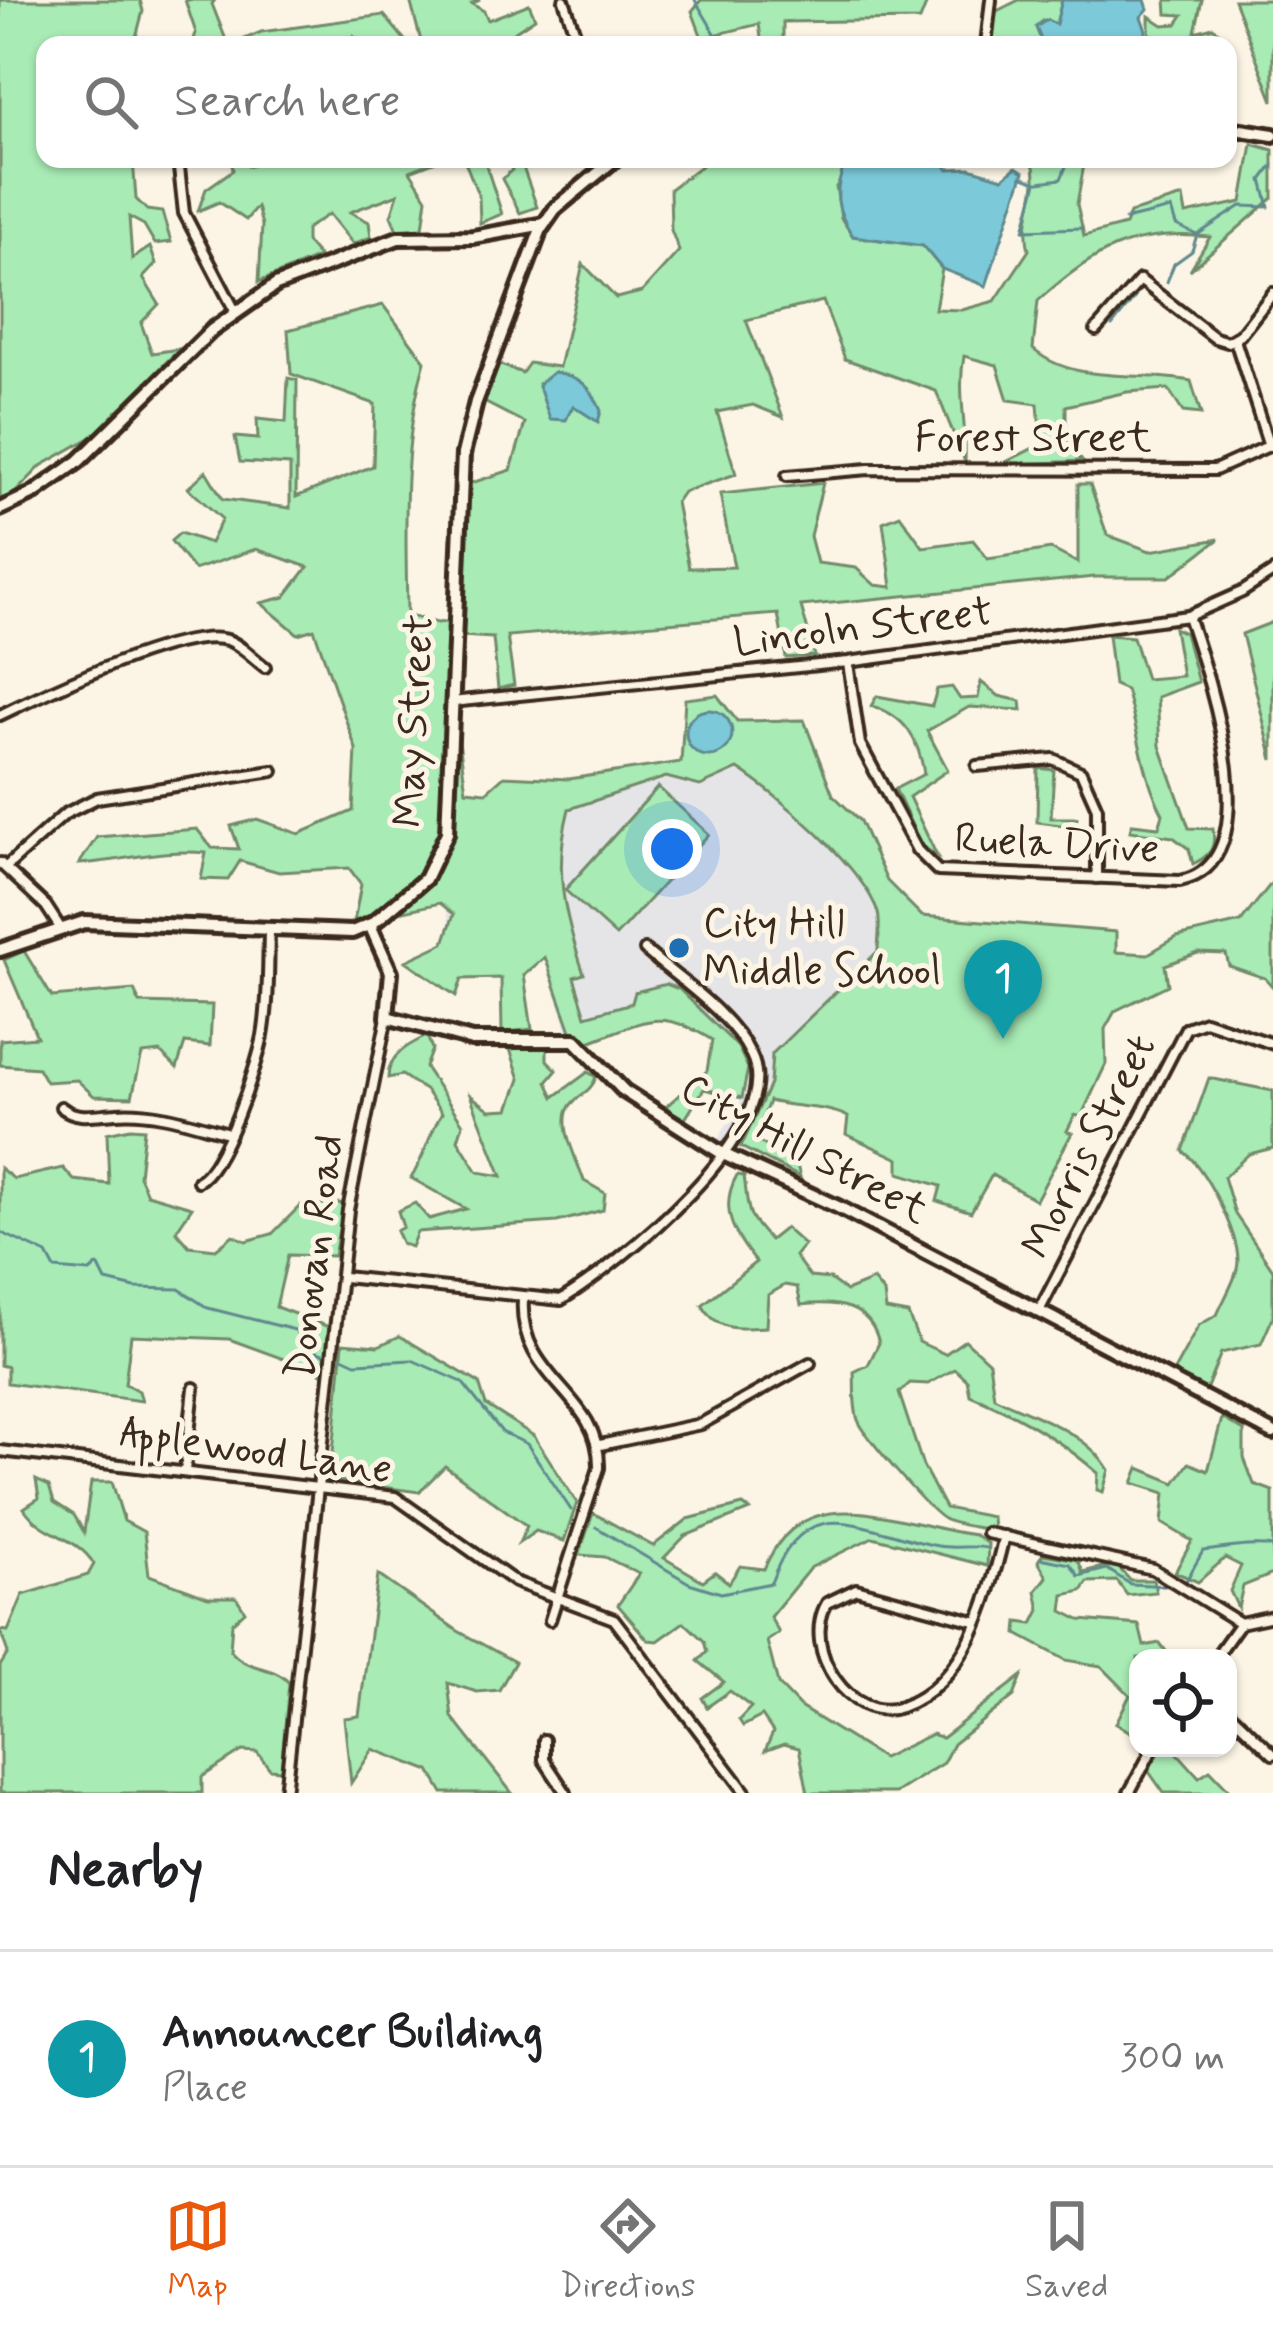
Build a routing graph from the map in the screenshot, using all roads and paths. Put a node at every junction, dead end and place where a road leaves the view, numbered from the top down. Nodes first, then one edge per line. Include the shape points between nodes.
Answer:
1 (563, 0) edge
2 (991, 0) edge
3 (576, 36) edge
4 (987, 36) edge
5 (1237, 129) edge
6 (1273, 135) edge
7 (179, 168) edge
8 (605, 168) edge
9 (544, 224) junction
10 (1273, 293) edge
11 (236, 311) junction
12 (1096, 330) dead end
13 (1234, 340) junction
14 (1271, 445) edge
15 (787, 476) dead end
16 (0, 509) edge
17 (1273, 572) edge
18 (1188, 616) junction
19 (848, 662) junction
20 (265, 667) dead end
21 (449, 703) junction
22 (0, 715) edge
23 (977, 766) dead end
24 (273, 771) dead end
25 (3, 865) edge
26 (1096, 878) junction
27 (370, 925) junction
28 (59, 926) junction
29 (269, 932) junction
30 (0, 950) edge
31 (645, 950) dead end
32 (387, 1017) junction
33 (1273, 1044) edge
34 (61, 1107) dead end
35 (228, 1133) junction
36 (723, 1154) junction
37 (197, 1181) dead end
38 (344, 1277) junction
39 (524, 1300) junction
40 (1039, 1311) junction
41 (810, 1363) dead end
42 (194, 1388) dead end
43 (1273, 1433) edge
44 (600, 1445) junction
45 (0, 1451) edge
46 (185, 1471) junction
47 (319, 1488) junction
48 (987, 1534) dead end
49 (1004, 1536) junction
50 (558, 1596) junction
51 (1273, 1616) edge
52 (550, 1620) dead end
53 (978, 1622) junction
54 (1240, 1623) junction
55 (1221, 1649) edge
56 (1237, 1720) edge
57 (544, 1741) dead end
58 (1273, 1754) edge
59 (1149, 1757) edge
60 (285, 1793) edge
61 (566, 1793) edge
62 (746, 1793) edge
63 (1129, 1793) edge

1 - 3 street
2 - 4 street
5 - 6 street
7 - 11 street via 184,213
8 - 9 street, May Street
9 - 11 street via 473,237 398,238 286,280
9 - 21 street, May Street via 466,436
10 - 13 street
11 - 16 street via 101,443 34,494
12 - 13 street via 1139,280 1215,338
13 - 14 street
14 - 15 street, Forest Street via 1215,470
17 - 18 street, Lincoln Street
18 - 19 street, Lincoln Street
18 - 26 street, Ruela Drive via 1216,702 1229,838 1201,877
19 - 21 street, Lincoln Street
19 - 26 street, Ruela Drive via 860,744 929,865 949,874
20 - 22 street via 229,640 191,638
21 - 27 street, May Street via 450,817 441,851 424,879
23 - 26 street via 1053,759 1082,772 1097,808
24 - 25 street via 97,798
25 - 28 street
27 - 29 street
27 - 32 street via 391,972
28 - 29 street
28 - 30 street
29 - 35 street via 263,1038
31 - 36 street via 751,1054 753,1095
32 - 36 street, City Hill Street via 472,1040 575,1040 624,1091
32 - 38 street, Donovan Road via 348,1210
33 - 40 street, Morris Street via 1205,1021 1186,1028
34 - 35 street via 73,1115 157,1115
35 - 37 street via 214,1169
36 - 39 street via 689,1198 582,1287 561,1300
36 - 40 street, City Hill Street
38 - 39 street
38 - 47 street, Donovan Road
39 - 44 street via 522,1330 532,1354
40 - 43 street, City Hill Street
41 - 44 street via 701,1424
42 - 46 street
44 - 50 street
45 - 46 street, Applewood Lane
46 - 47 street, Applewood Lane
47 - 50 street, Applewood Lane via 395,1497 515,1582
47 - 60 street, Donovan Road
48 - 49 street
49 - 53 street
49 - 54 street via 1153,1569
50 - 52 street
50 - 62 street, Applewood Lane via 626,1630
51 - 54 street
53 - 53 street via 856,1588 827,1603 815,1636 853,1698 885,1710 903,1707 942,1676
54 - 55 street
56 - 58 street
57 - 61 street via 544,1760
59 - 63 street

